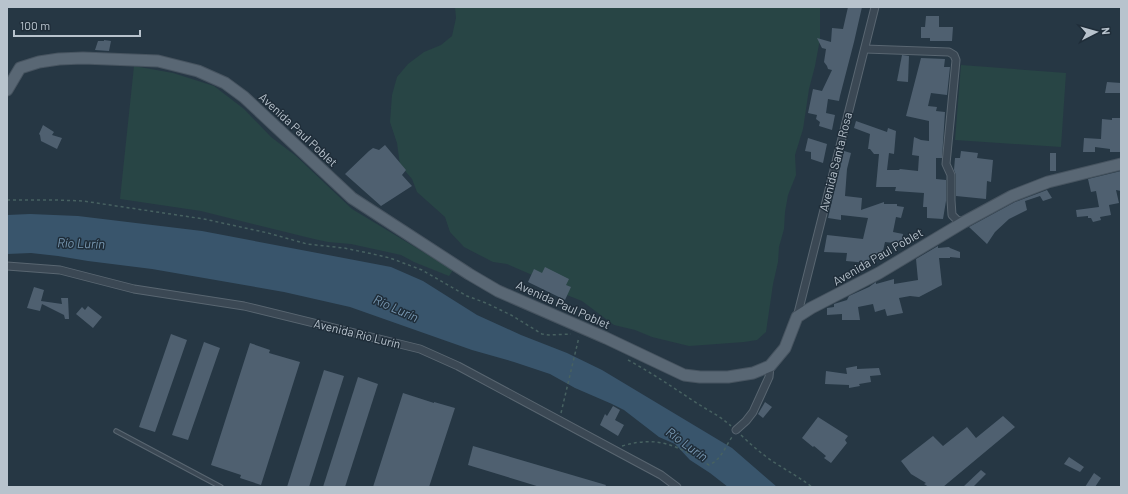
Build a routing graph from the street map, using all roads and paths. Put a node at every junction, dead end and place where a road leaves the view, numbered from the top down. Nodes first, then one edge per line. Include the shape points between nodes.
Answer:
1 (875, 7) edge
2 (865, 49) junction
3 (7, 90) edge
4 (1121, 164) edge
5 (7, 200) edge
6 (964, 222) junction
7 (7, 266) edge
8 (797, 316) junction
9 (584, 337) dead end
10 (577, 346) dead end
11 (627, 359) dead end
12 (770, 366) junction
13 (559, 420) junction
14 (116, 430) dead end
15 (736, 430) junction
16 (612, 448) junction
17 (221, 487) edge
18 (678, 487) edge
19 (812, 487) edge

1 - 2 street, Avenida Santa Rosa
2 - 6 street via 949,52 954,55 956,60 946,164 951,175 952,215
2 - 8 street, Avenida Santa Rosa
3 - 12 main road, Avenida Paul Poblet via 20,68 59,59 158,61 198,71 225,83 244,97 352,198 498,291 684,375 728,377 753,373
4 - 6 main road, Avenida Paul Poblet via 1048,182 1012,196
5 - 9 path via 83,201 204,218 308,244 344,248 390,258 422,270 467,296 511,315 542,334
6 - 8 main road, Avenida Paul Poblet via 879,273
7 - 13 street, Avenida Río Lurín via 60,270 134,289 244,306 420,349 458,366
8 - 12 main road, Avenida Paul Poblet via 785,348
10 - 13 path
11 - 15 path via 724,419
12 - 15 street via 769,377 753,412
13 - 16 street, Avenida Río Lurín
14 - 17 lane
15 - 16 path via 720,457 708,465 665,442 650,440
15 - 19 path via 755,449
16 - 18 street, Avenida Río Lurín via 662,475

